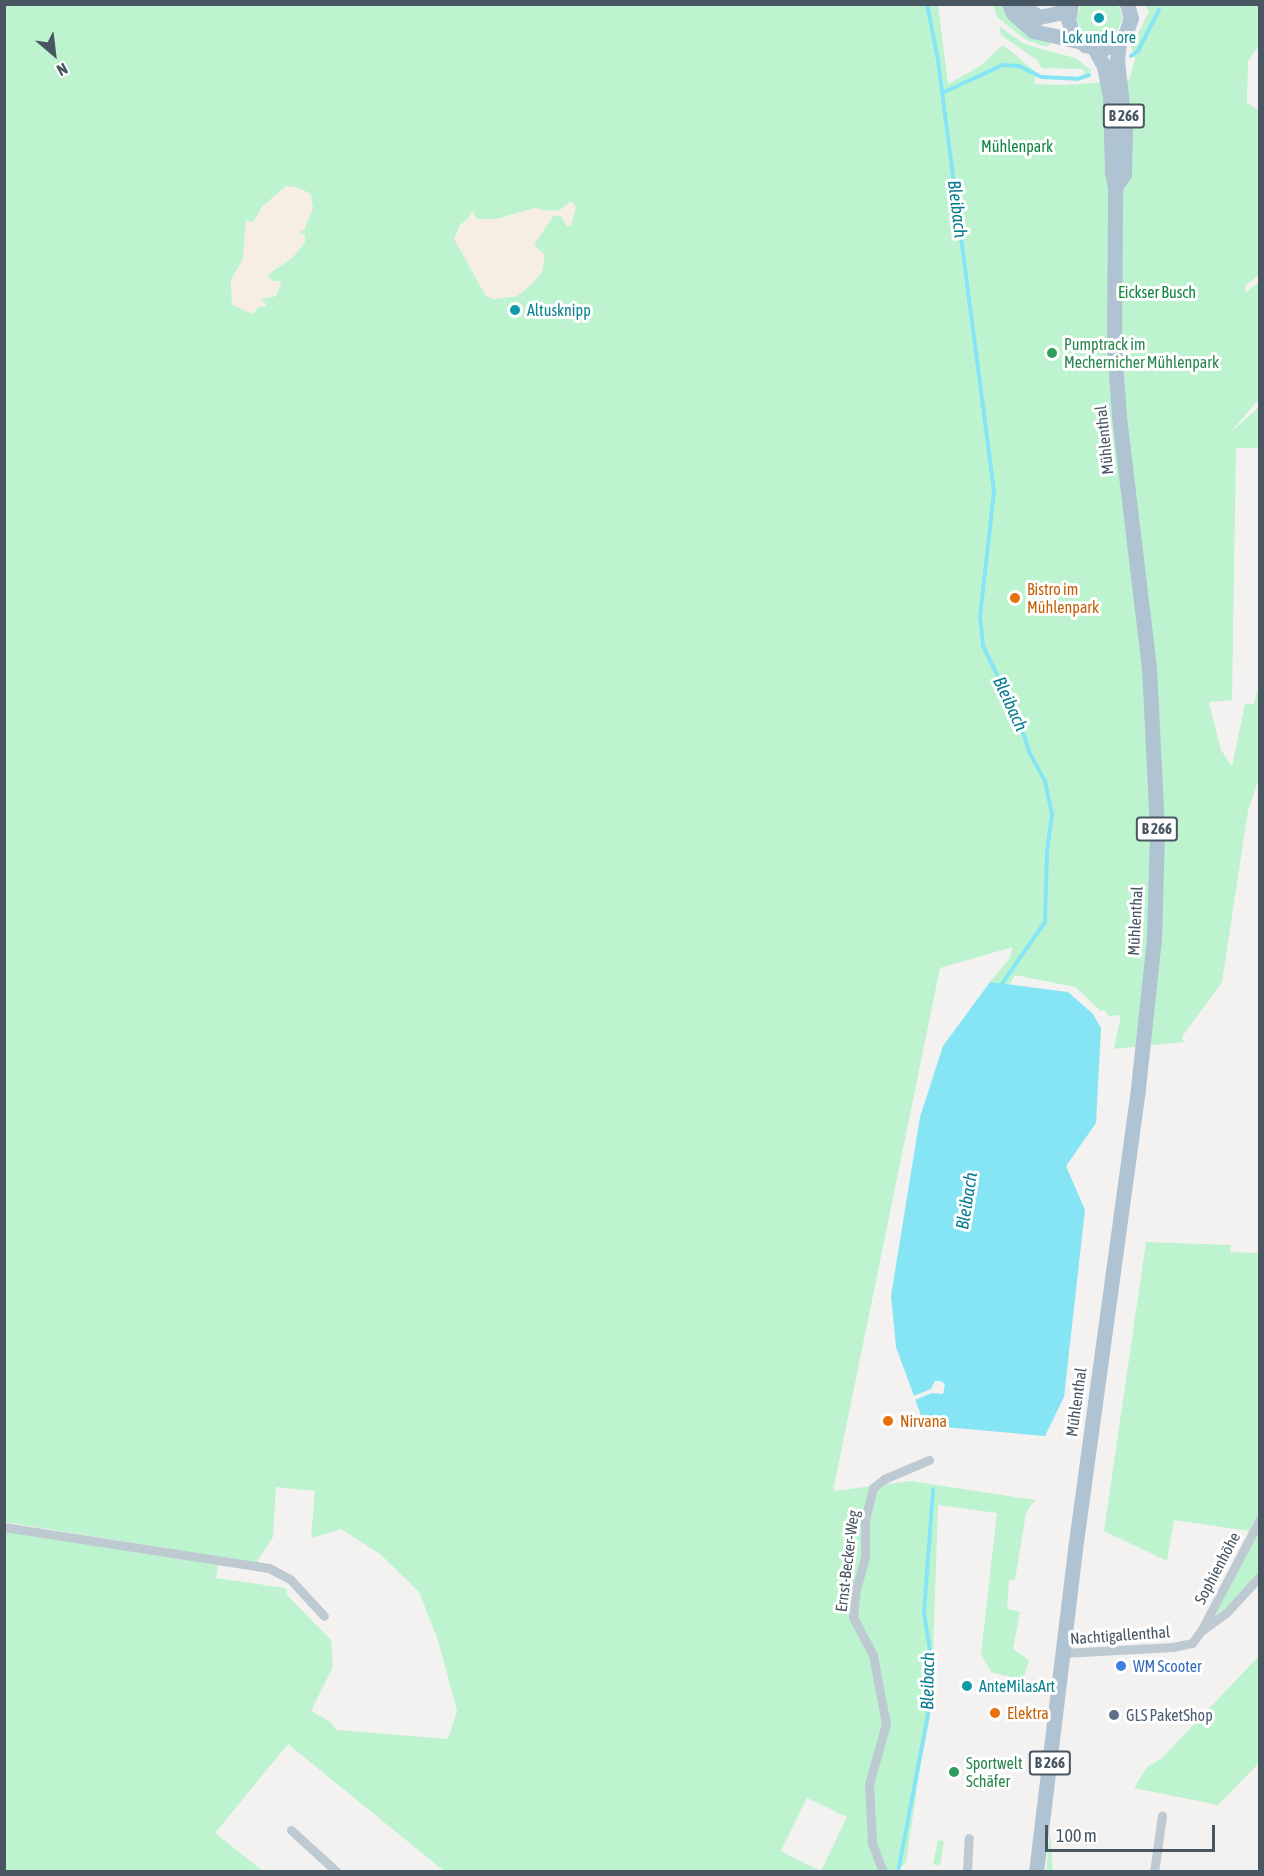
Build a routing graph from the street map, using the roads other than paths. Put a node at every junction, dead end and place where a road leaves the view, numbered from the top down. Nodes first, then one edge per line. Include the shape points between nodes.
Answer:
1 (1009, 4) edge
2 (1019, 4) edge
3 (1070, 4) edge
4 (1127, 4) edge
5 (1078, 41) junction
6 (1119, 42) junction
7 (1094, 48) junction
8 (1116, 187) junction
9 (929, 1460) dead end
10 (1260, 1519) edge
11 (4, 1527) edge
12 (1260, 1576) edge
13 (324, 1616) dead end
14 (1201, 1631) junction
15 (1063, 1653) junction
16 (1162, 1816) dead end
17 (291, 1830) dead end
18 (969, 1838) dead end
19 (337, 1872) edge
20 (883, 1872) edge
21 (967, 1872) edge
22 (1036, 1872) edge
23 (1154, 1872) edge

1 - 5 main road via 1033,31
2 - 3 main road via 1039,17 1058,13
3 - 5 main road via 1070,27
4 - 6 main road via 1131,18
5 - 7 main road
6 - 7 main road
6 - 8 main road, Mühlenthal / B 266 via 1117,61 1125,140 1124,174
7 - 8 main road, Mühlenthal / B 266 via 1108,83
8 - 15 main road, Mühlenthal / B 266 via 1114,319 1119,415 1149,668 1155,753 1154,939
9 - 20 street, Ernst-Becker-Weg via 873,1488 865,1520 865,1558 856,1589 853,1617 873,1655 886,1724 869,1784 872,1844
10 - 14 street, Sophienhöhe
11 - 13 street via 269,1568 290,1579
12 - 14 street, Nachtigallenthal via 1226,1613
14 - 15 street, Nachtigallenthal via 1192,1643 1173,1647
15 - 22 main road, B 266
16 - 23 street
17 - 19 street
18 - 21 street

